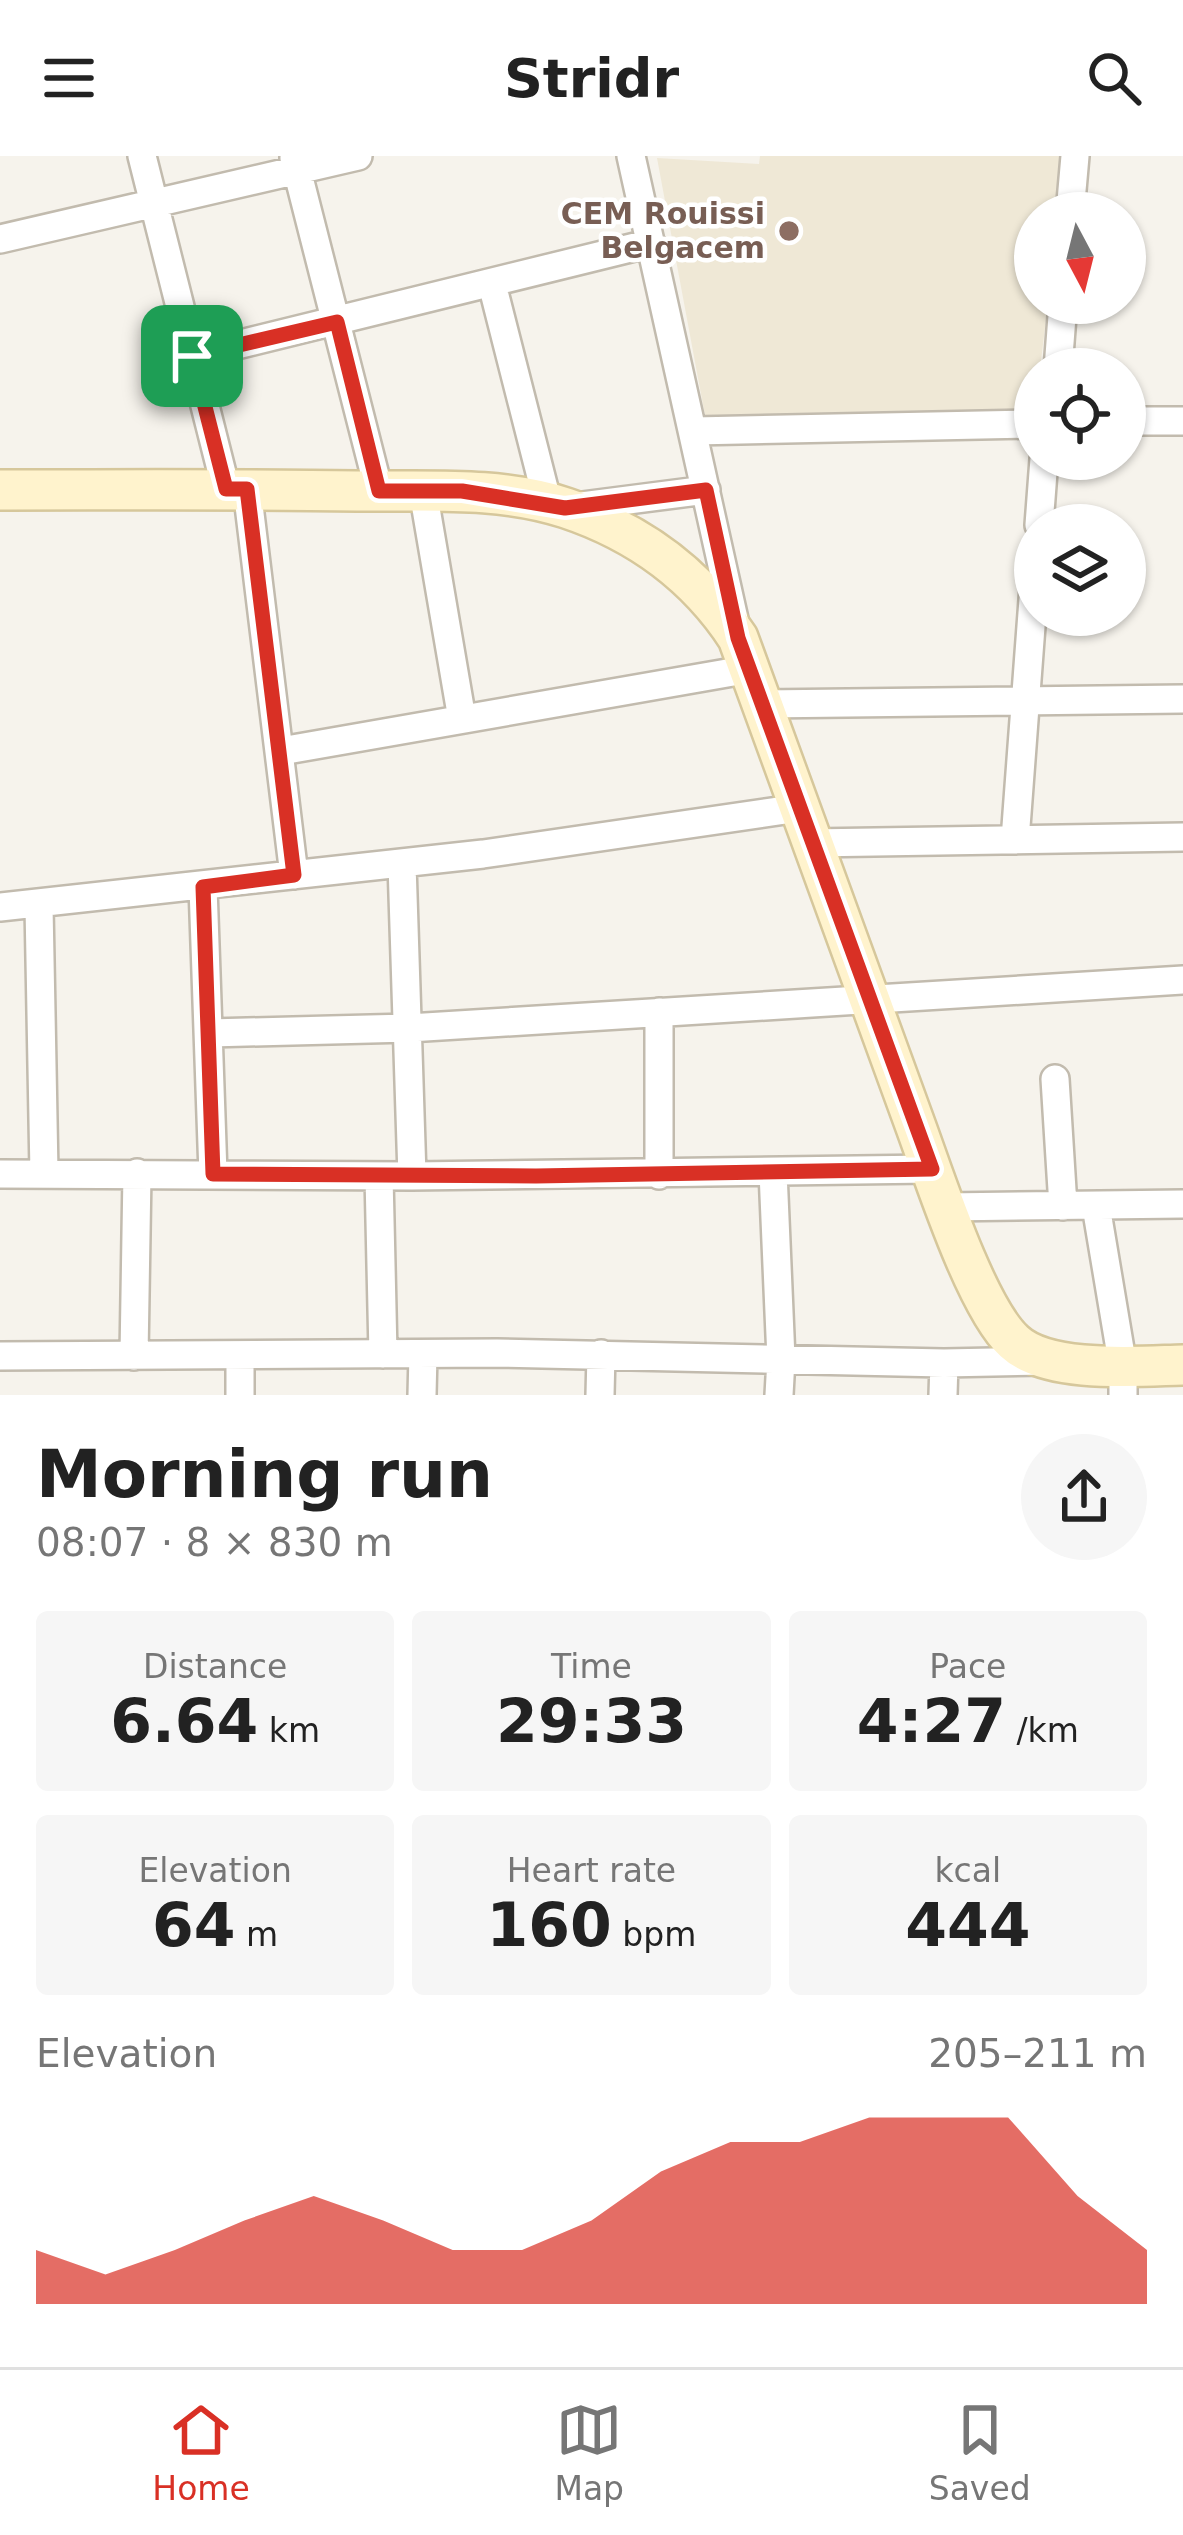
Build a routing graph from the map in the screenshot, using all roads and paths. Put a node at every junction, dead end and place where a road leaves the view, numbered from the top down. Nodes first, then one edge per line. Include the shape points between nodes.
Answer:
1 (142, 156) edge
2 (358, 156) edge
3 (631, 156) edge
4 (1075, 156) edge
5 (296, 164) edge
6 (1072, 192) edge
7 (154, 204) junction
8 (0, 239) edge
9 (651, 243) junction
10 (492, 284) junction
11 (337, 322) junction
12 (192, 356) junction
13 (1146, 421) edge
14 (1183, 421) edge
15 (1014, 424) edge
16 (694, 431) junction
17 (236, 489) junction
18 (0, 490) edge
19 (706, 490) junction
20 (379, 491) junction
21 (423, 491) junction
22 (557, 506) junction
23 (1030, 636) edge
24 (750, 670) junction
25 (1183, 699) edge
26 (1025, 701) junction
27 (462, 719) junction
28 (281, 751) junction
29 (805, 825) junction
30 (1183, 837) edge
31 (1016, 839) junction
32 (402, 864) junction
33 (294, 875) junction
34 (203, 887) junction
35 (39, 906) junction
36 (0, 908) edge
37 (1183, 980) edge
38 (869, 999) junction
39 (659, 1012) junction
40 (409, 1028) junction
41 (210, 1033) junction
42 (1055, 1079) dead end
43 (932, 1169) junction
44 (773, 1172) junction
45 (44, 1173) junction
46 (137, 1173) junction
47 (0, 1174) edge
48 (213, 1174) junction
49 (659, 1175) junction
50 (379, 1176) junction
51 (412, 1176) junction
52 (1183, 1204) edge
53 (1063, 1206) junction
54 (1096, 1206) junction
55 (946, 1207) junction
56 (383, 1354) junction
57 (424, 1354) junction
58 (601, 1354) junction
59 (0, 1356) edge
60 (134, 1356) junction
61 (240, 1356) junction
62 (781, 1359) junction
63 (1053, 1360) junction
64 (944, 1364) junction
65 (1183, 1365) edge
66 (1123, 1381) edge
67 (240, 1395) edge
68 (422, 1395) edge
69 (600, 1395) edge
70 (778, 1395) edge
71 (944, 1395) edge

1 - 7 street
2 - 5 street
3 - 9 street
4 - 6 street
5 - 7 street
5 - 11 street
7 - 8 street
7 - 12 street
9 - 10 street
9 - 16 street
10 - 11 street
10 - 22 street
11 - 12 street
11 - 20 street
12 - 17 street
13 - 14 street
15 - 16 street
16 - 19 street
17 - 18 main road
17 - 20 main road
17 - 28 street
19 - 22 street
19 - 24 street
20 - 21 main road
21 - 22 main road
21 - 27 street
22 - 24 main road via 670,561 718,607
23 - 26 street
24 - 26 street
24 - 27 street
24 - 29 main road
25 - 26 street
26 - 31 street
27 - 28 street
28 - 33 street
29 - 31 street
29 - 32 street
29 - 38 main road
30 - 31 street
32 - 33 street
32 - 40 street
33 - 34 street
34 - 35 street
34 - 41 street
35 - 36 street
35 - 45 street
37 - 38 street
38 - 39 street
38 - 43 main road
39 - 40 street
39 - 49 street
40 - 41 street
40 - 51 street
41 - 48 street
42 - 53 street
43 - 44 street
43 - 55 main road
44 - 49 street
44 - 62 street
45 - 46 street
45 - 47 street
46 - 48 street
46 - 60 street
48 - 50 street
49 - 51 street
50 - 51 street
50 - 56 street
52 - 54 street
53 - 54 street
53 - 55 street
54 - 66 street
55 - 63 main road via 1004,1330 1026,1351
56 - 57 street
56 - 61 street
57 - 58 street
57 - 68 street
58 - 62 street
58 - 69 street
59 - 60 street
60 - 61 street
61 - 67 street
62 - 64 street
62 - 70 street
63 - 64 street
63 - 66 main road
64 - 71 street
65 - 66 main road

